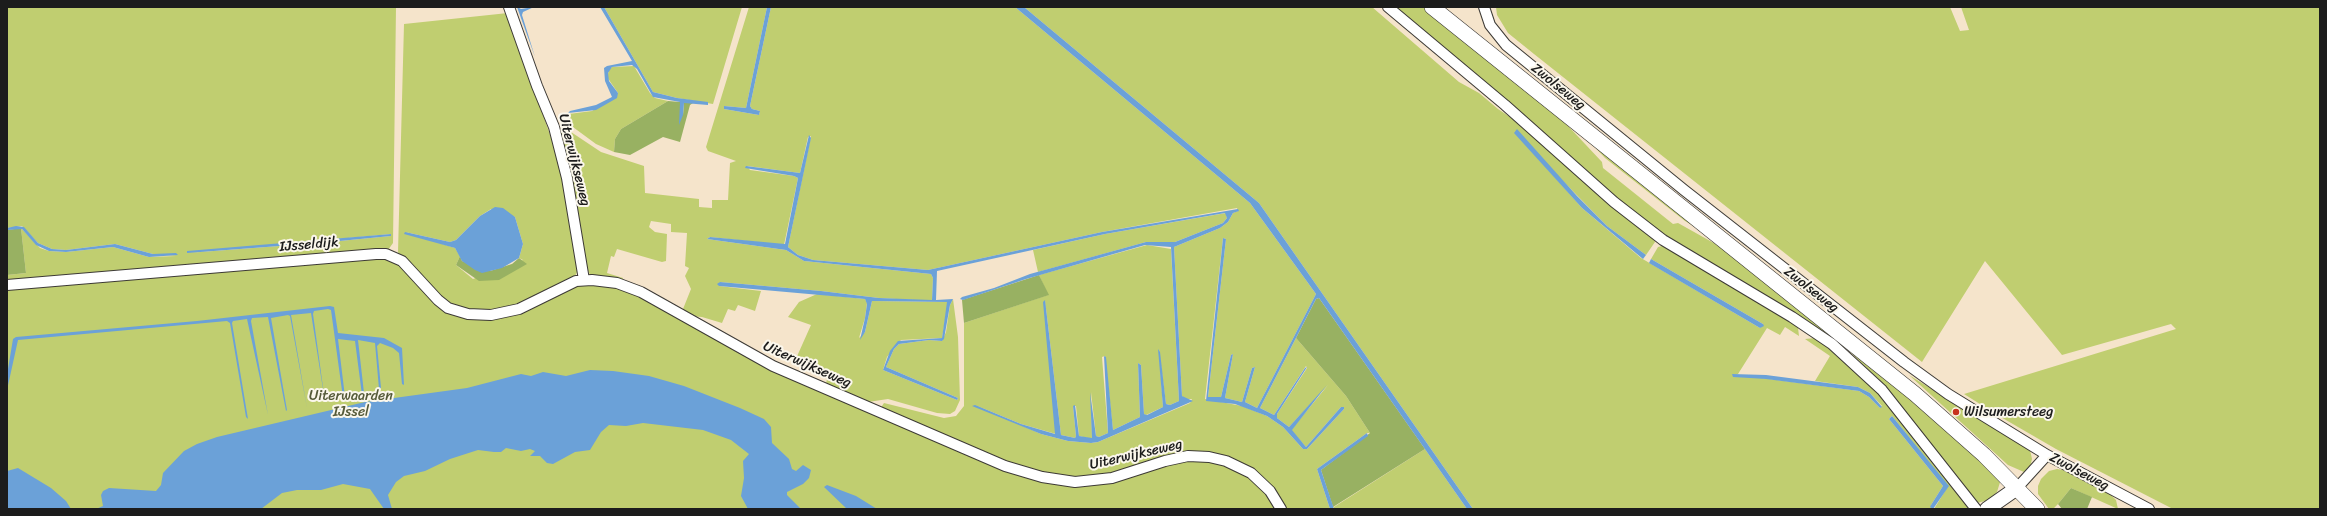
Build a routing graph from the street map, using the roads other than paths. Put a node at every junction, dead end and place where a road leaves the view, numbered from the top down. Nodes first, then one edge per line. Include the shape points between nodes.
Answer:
1 (509, 7) edge
2 (1388, 7) edge
3 (1432, 7) edge
4 (1484, 7) edge
5 (584, 280) junction
6 (7, 285) edge
7 (2047, 455) junction
8 (2017, 488) junction
9 (1281, 509) edge
10 (1976, 509) edge
11 (1987, 509) edge
12 (2037, 509) edge
13 (2149, 509) edge

1 - 5 street, Uiterwijkseweg via 554,127 567,178
2 - 10 street via 1506,105 1614,202 1663,240 1792,316 1832,344 1882,390
3 - 8 main road, Zwolseweg via 1915,394
4 - 7 street, Zwolseweg via 1490,25 1498,36 1684,190 1904,362 1948,394
5 - 6 street, IJsseldijk via 563,286 519,309 491,315 468,314 448,308 402,261 386,254
5 - 9 street, Uiterwijkseweg via 635,288 773,366 1006,466 1042,477 1075,482 1112,478 1188,456 1209,457 1226,461 1251,473 1270,491
7 - 8 street
7 - 13 street, Zwolseweg
8 - 11 street
8 - 12 main road, Zwolseweg

